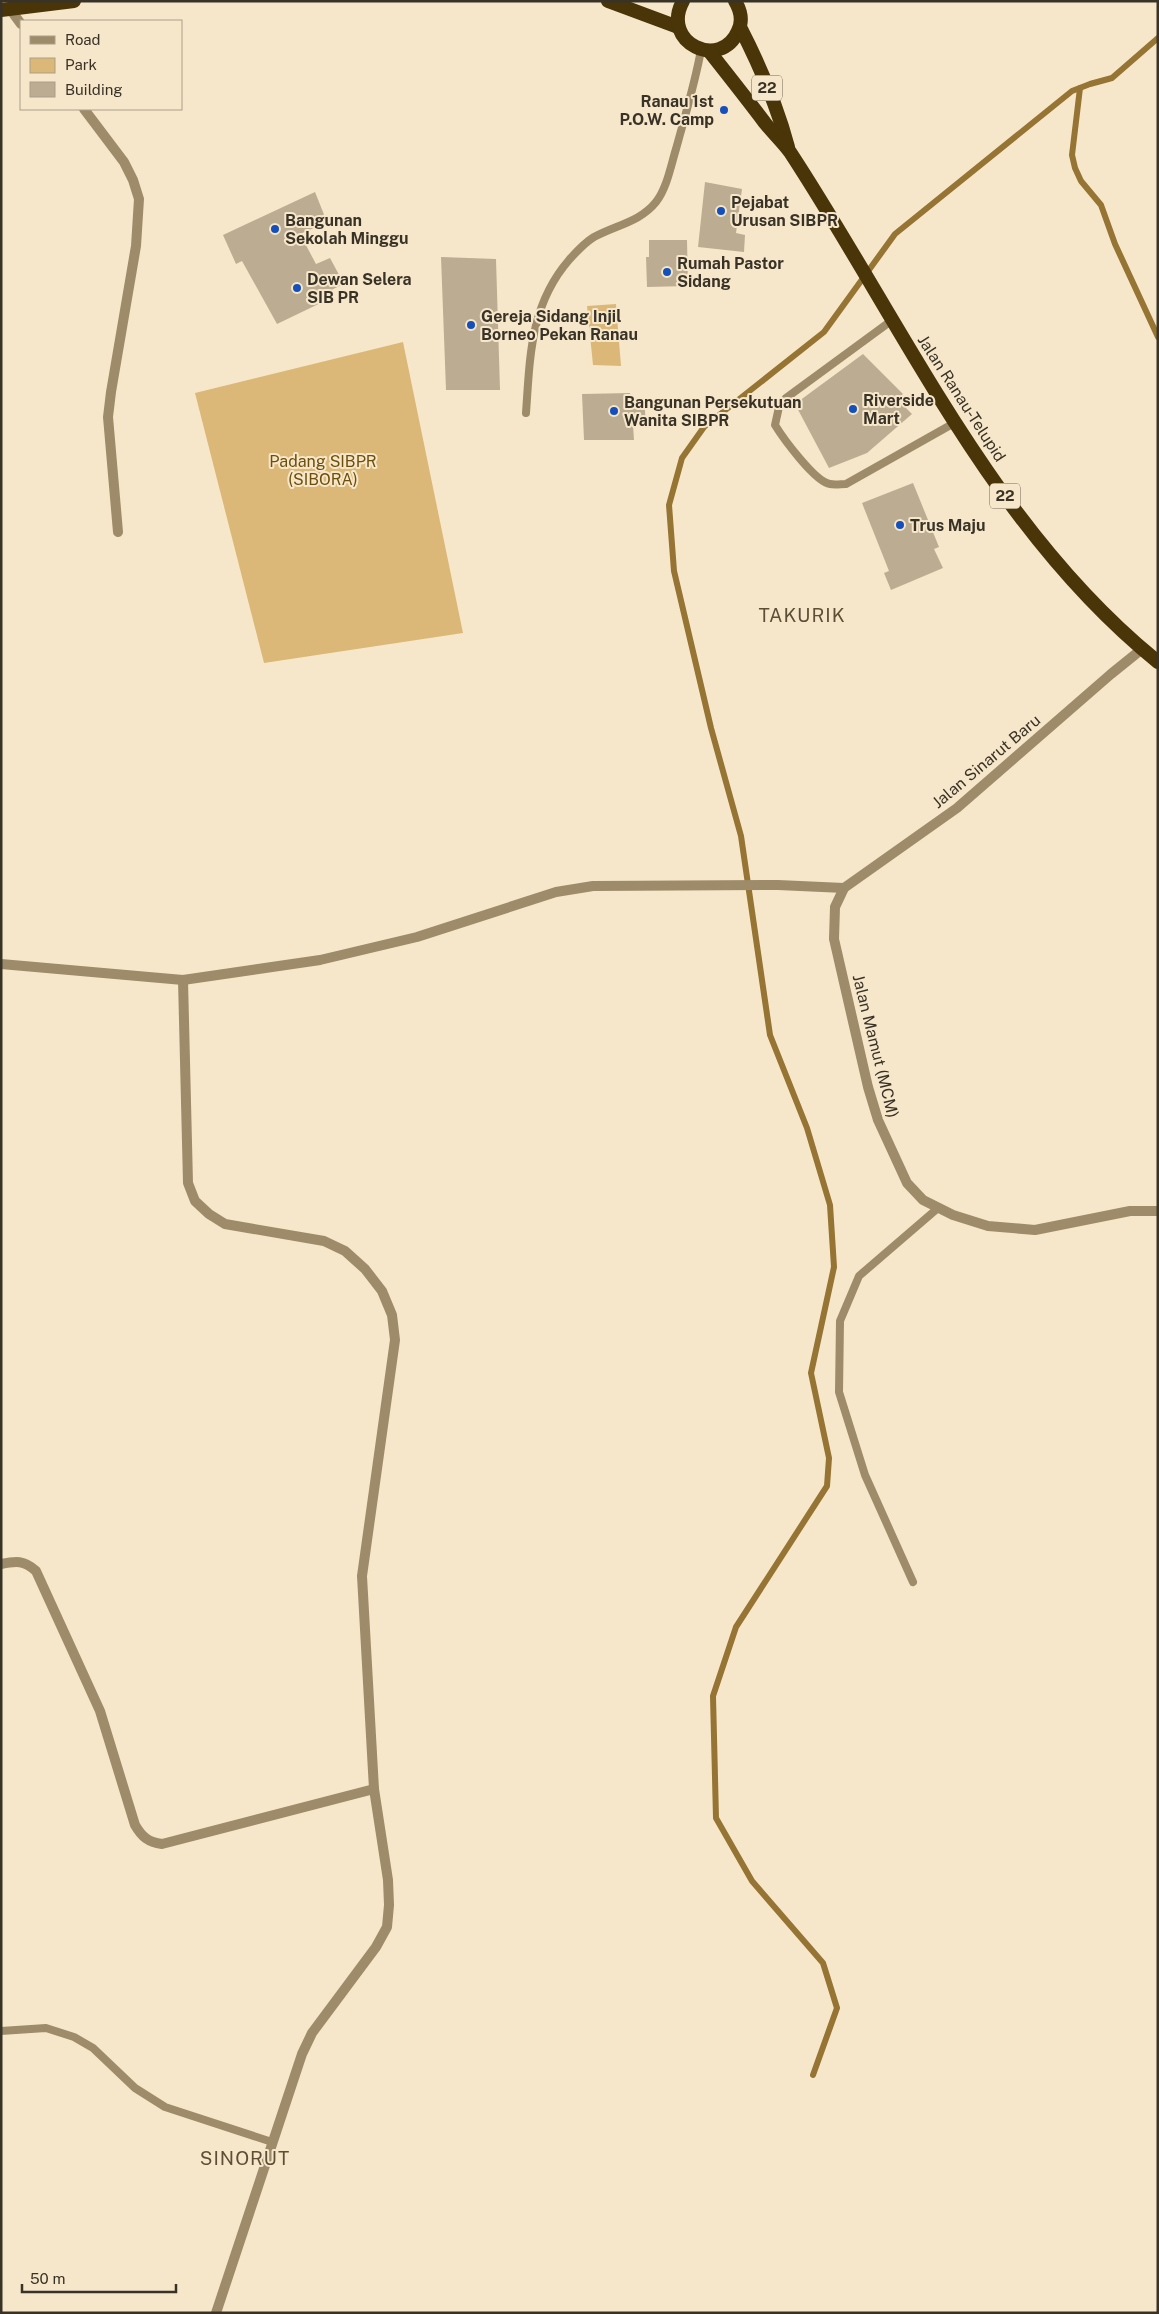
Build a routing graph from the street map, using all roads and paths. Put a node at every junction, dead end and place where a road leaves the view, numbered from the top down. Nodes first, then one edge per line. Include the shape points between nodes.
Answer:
1 (74, 1) edge
2 (608, 1) edge
3 (682, 1) edge
4 (736, 2) edge
5 (6, 10) edge
6 (20, 23) edge
7 (678, 27) junction
8 (740, 27) junction
9 (705, 50) junction
10 (85, 110) edge
11 (789, 151) junction
12 (891, 321) junction
13 (526, 413) dead end
14 (956, 422) junction
15 (118, 532) dead end
16 (1142, 649) junction
17 (1158, 662) edge
18 (844, 888) junction
19 (1, 964) edge
20 (183, 980) junction
21 (938, 1208) junction
22 (1158, 1211) edge
23 (1, 1564) edge
24 (913, 1582) dead end
25 (374, 1789) junction
26 (1, 2032) edge
27 (272, 2142) junction
28 (216, 2313) edge

1 - 5 highway
2 - 7 highway, 22
3 - 7 highway via 678,10
4 - 8 highway, 22 via 740,11
5 - 6 street
7 - 9 highway, 22 via 686,41
8 - 9 highway via 725,47
8 - 11 highway, Jalan Ranau-Telupid / 22 via 758,63
9 - 11 highway, Jalan Ranau-Telupid / 22
9 - 13 lane via 658,200 631,222 595,236 581,247 558,273 544,297 536,323
10 - 15 street via 124,162 139,199 136,246 108,417
11 - 12 highway, Jalan Ranau-Telupid / 22
12 - 14 highway, Jalan Ranau-Telupid / 22
12 - 14 lane via 786,398 779,407 776,425 783,438 821,480 830,484 846,484
14 - 16 highway, Jalan Ranau-Telupid / 22 via 1049,554 1090,602
16 - 17 highway, Jalan Ranau-Telupid / 22
16 - 18 street, Jalan Sinarut Baru via 958,808
18 - 20 street via 610,885 556,892 417,937 320,960
18 - 21 street, Jalan Mamut (MCM) via 835,907 834,939 878,1120 907,1183 924,1200
19 - 20 street
20 - 25 street via 188,1183 196,1201 225,1224 324,1241 345,1250 382,1291 392,1315 395,1340 362,1576
21 - 22 street, Jalan Mamut (MCM) via 988,1226 1035,1230 1130,1212
21 - 24 lane via 859,1276 840,1322 840,1392 865,1475
23 - 25 street via 18,1561 28,1564 36,1572 100,1711 135,1825 150,1842 162,1844
25 - 27 street via 388,1880 390,1905 387,1927 376,1947 312,2032
26 - 27 lane via 46,2028 74,2038 93,2048 135,2088 165,2107
27 - 28 street

